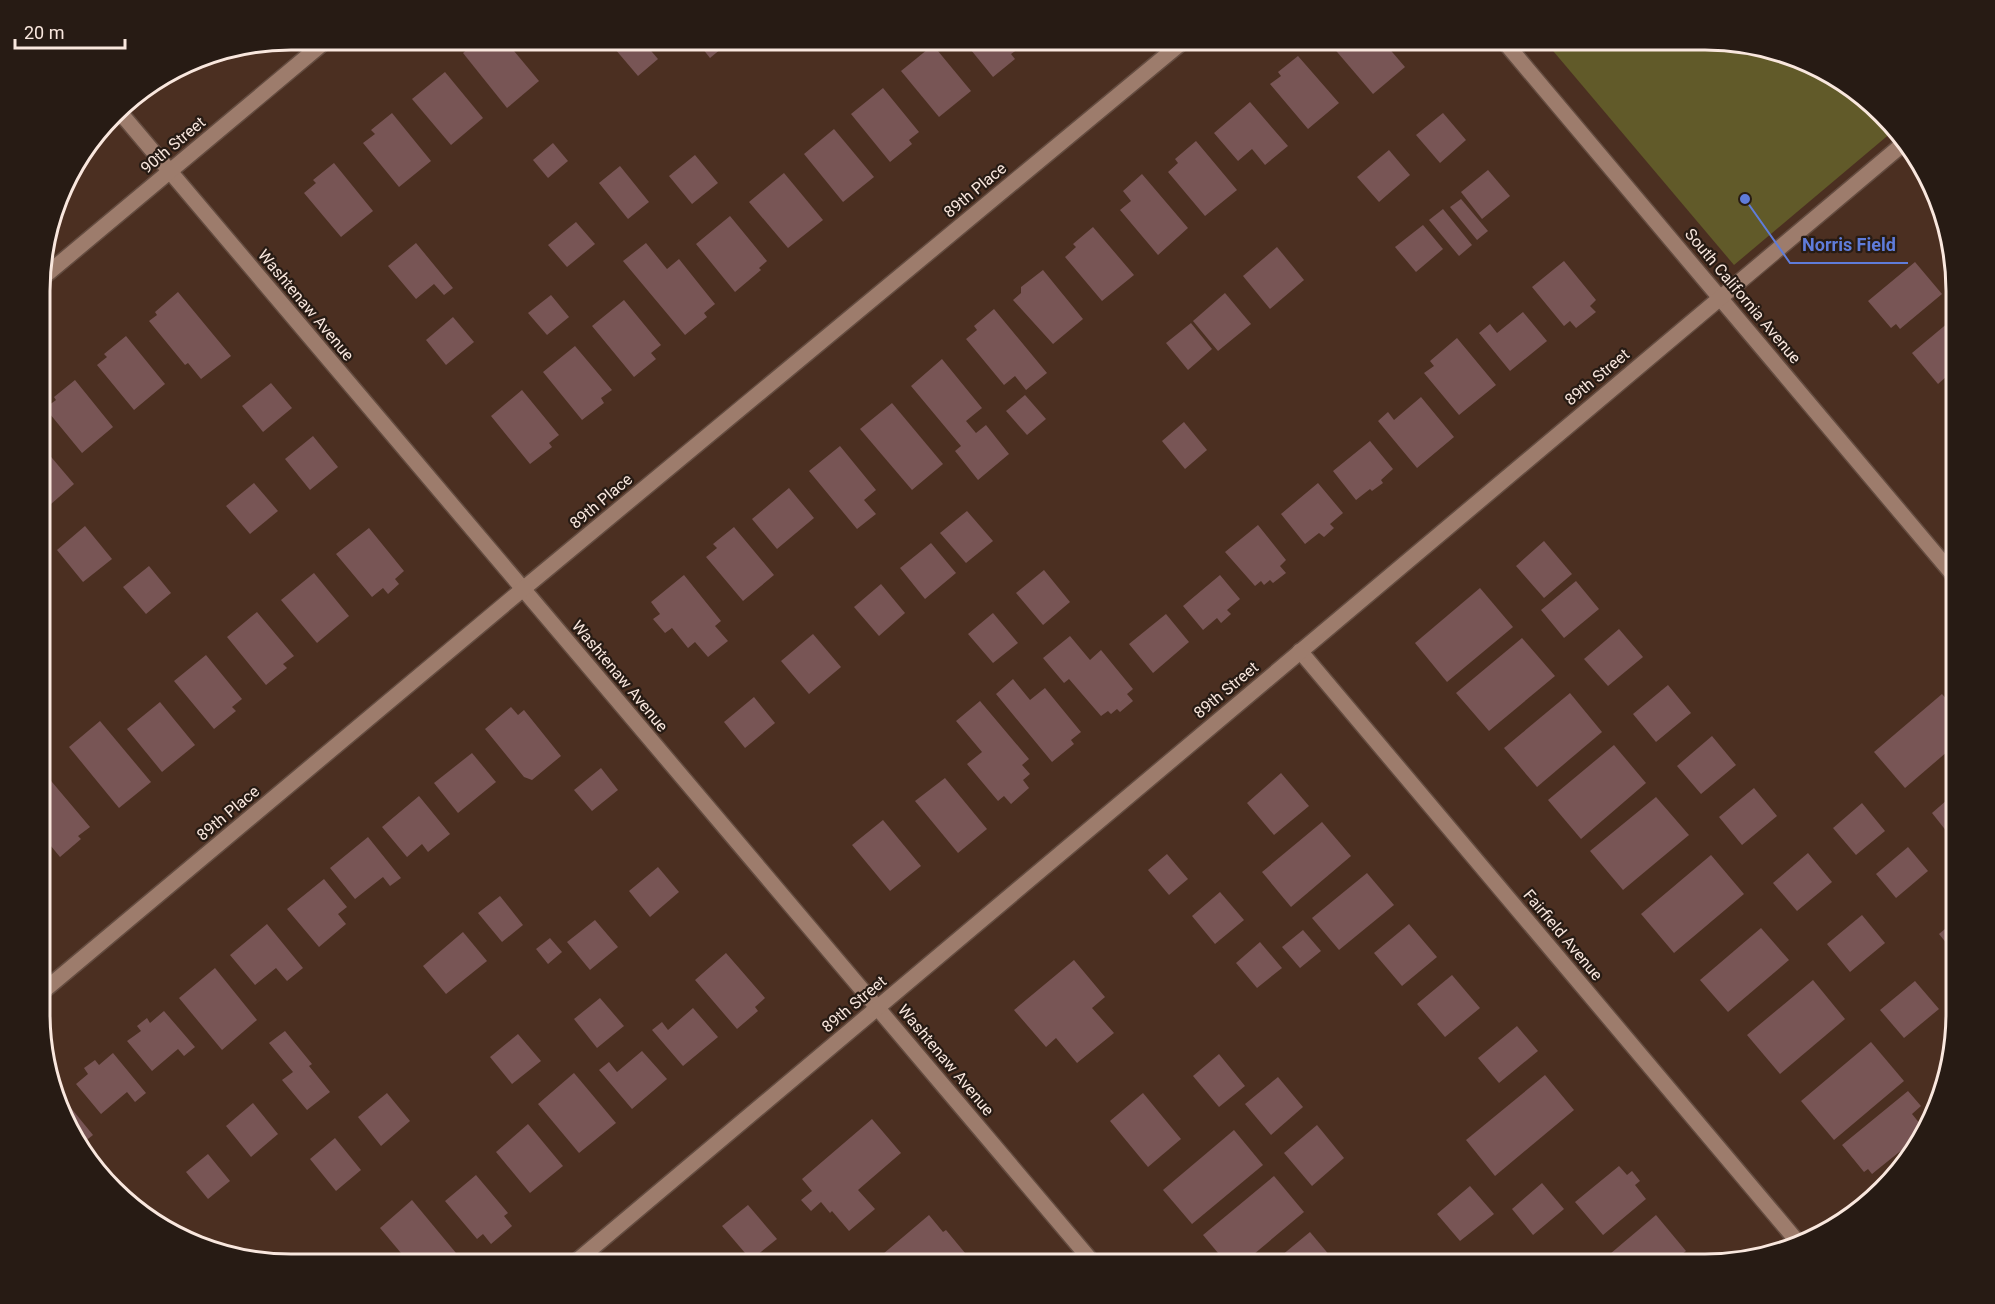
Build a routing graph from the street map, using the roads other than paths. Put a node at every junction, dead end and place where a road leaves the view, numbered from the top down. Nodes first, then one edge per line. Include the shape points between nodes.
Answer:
1 (315, 50) edge
2 (1173, 50) edge
3 (1511, 50) edge
4 (124, 117) edge
5 (1899, 148) edge
6 (170, 171) junction
7 (50, 271) edge
8 (1720, 297) junction
9 (1946, 565) edge
10 (523, 588) junction
11 (1300, 651) junction
12 (50, 985) edge
13 (878, 1008) junction
14 (1794, 1237) edge
15 (584, 1255) edge
16 (1087, 1255) edge

1 - 6 street, 90th Street
2 - 10 street, 89th Place
3 - 8 street, South California Avenue
4 - 6 street, Washtenaw Avenue
5 - 8 street, 89th Street
6 - 7 street, 90th Street
6 - 10 street, Washtenaw Avenue
8 - 9 street, South California Avenue
8 - 11 street, 89th Street
10 - 12 street, 89th Place
10 - 13 street, Washtenaw Avenue
11 - 13 street, 89th Street
11 - 14 street, Fairfield Avenue
13 - 15 street, 89th Street
13 - 16 street, Washtenaw Avenue

